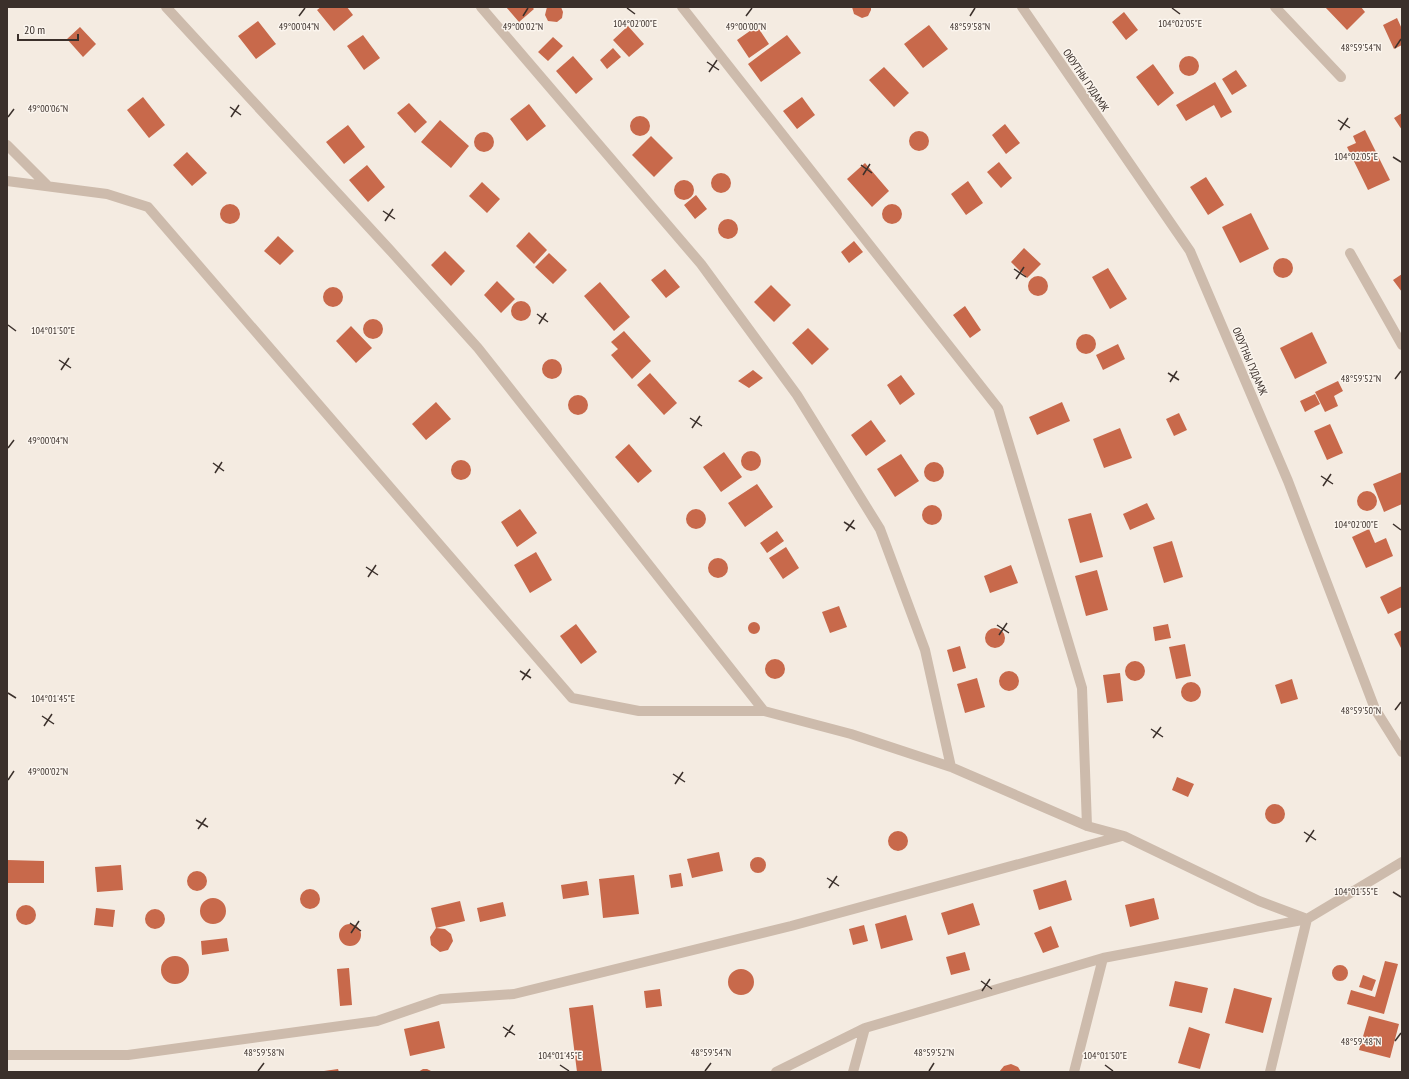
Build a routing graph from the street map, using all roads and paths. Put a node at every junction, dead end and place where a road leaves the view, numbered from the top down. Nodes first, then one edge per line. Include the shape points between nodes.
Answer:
1 (166, 7) edge
2 (480, 7) edge
3 (682, 7) edge
4 (1022, 7) edge
5 (1275, 7) edge
6 (1341, 77) dead end
7 (7, 145) edge
8 (7, 181) edge
9 (48, 186) junction
10 (1350, 253) dead end
11 (1402, 345) edge
12 (764, 711) junction
13 (1402, 752) edge
14 (951, 767) junction
15 (1088, 826) junction
16 (1124, 836) junction
17 (1402, 862) edge
18 (1307, 919) junction
19 (1103, 958) junction
20 (865, 1028) junction
21 (7, 1055) edge
22 (776, 1072) edge
23 (853, 1072) edge
24 (1074, 1072) edge
25 (1270, 1072) edge

1 - 12 street via 478,348
2 - 14 street via 701,264 797,394 880,529 925,650
3 - 15 street via 998,408 1082,688
4 - 13 street, ОЮУТНЫ ГУДАМЖ via 1190,251 1288,481 1375,709
5 - 6 street
7 - 9 street
8 - 9 street
9 - 12 street via 107,194 148,208 572,698 639,711
10 - 11 street
12 - 14 street via 852,734
14 - 15 street
15 - 16 street
16 - 18 street via 1259,901
16 - 21 street via 776,930 514,994 441,999 377,1021 128,1055
17 - 18 street
18 - 19 street
18 - 25 street
19 - 20 street
19 - 24 street
20 - 22 street
20 - 23 street

